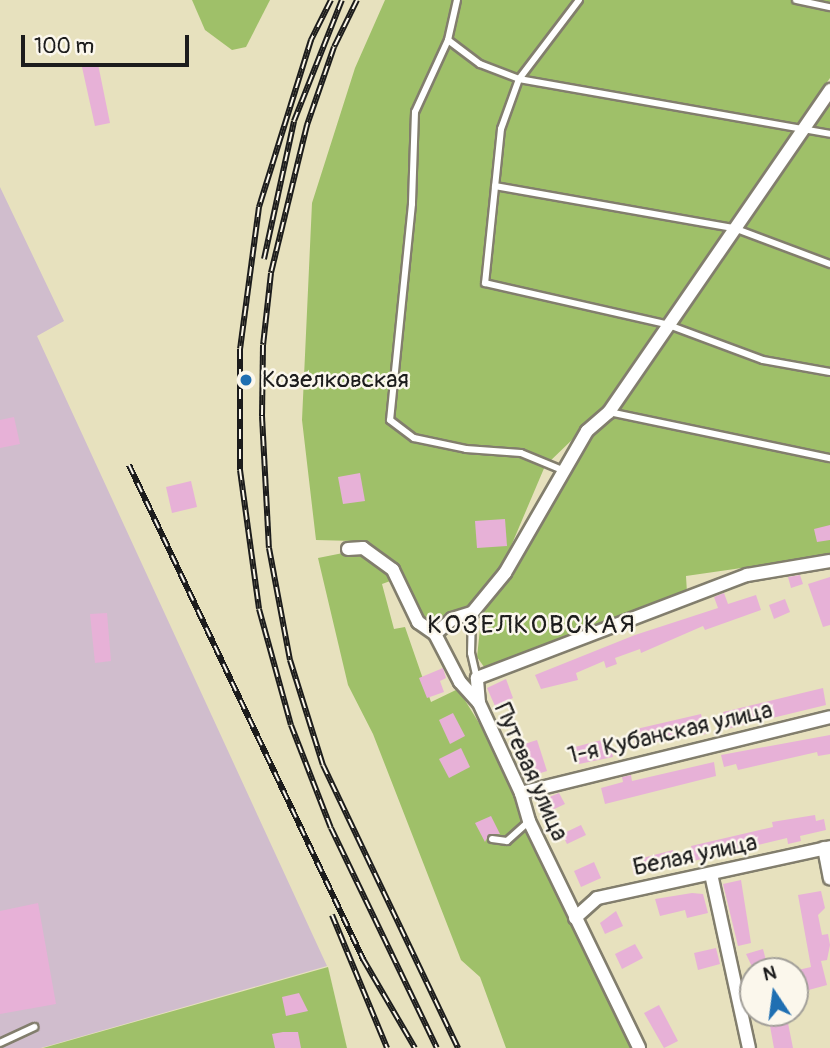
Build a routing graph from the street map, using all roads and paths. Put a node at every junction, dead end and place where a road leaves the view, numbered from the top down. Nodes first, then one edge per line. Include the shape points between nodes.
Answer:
1 (457, 0) edge
2 (579, 0) edge
3 (796, 0) edge
4 (830, 7) edge
5 (448, 40) junction
6 (519, 79) junction
7 (830, 90) edge
8 (803, 129) junction
9 (830, 134) edge
10 (495, 186) junction
11 (734, 228) junction
12 (830, 264) edge
13 (666, 324) junction
14 (830, 372) edge
15 (610, 412) junction
16 (830, 458) edge
17 (562, 470) junction
18 (348, 549) dead end
19 (830, 561) edge
20 (472, 613) junction
21 (435, 634) junction
22 (477, 678) junction
23 (479, 703) junction
24 (830, 717) edge
25 (521, 793) junction
26 (529, 821) junction
27 (492, 839) dead end
28 (827, 848) edge
29 (711, 874) junction
30 (830, 878) edge
31 (575, 918) junction
32 (35, 1027) dead end
33 (0, 1043) edge
34 (639, 1048) edge
35 (749, 1048) edge

1 - 5 lane
2 - 6 lane
3 - 4 lane
5 - 6 lane via 480,64
5 - 17 lane via 415,112 412,204 390,420 414,438 466,449 521,453
6 - 8 lane
6 - 10 lane via 501,129
7 - 8 street
8 - 9 lane
8 - 11 street
10 - 11 lane
10 - 13 lane via 485,284
11 - 12 lane
11 - 13 street
13 - 14 lane via 763,360
13 - 15 street
15 - 16 lane
15 - 17 street via 587,431
17 - 20 street via 505,573
18 - 21 street, Путевая улица via 363,548 393,570 418,622
19 - 22 street via 747,575
20 - 21 street via 452,619
20 - 22 lane via 471,653
21 - 23 street, Путевая улица via 460,681
22 - 23 street
23 - 25 street, Путевая улица
24 - 25 street, 1-я Кубанская улица
25 - 26 street, Путевая улица
26 - 27 lane via 508,841
26 - 31 street, Путевая улица
28 - 29 street, Белая улица
28 - 30 street
29 - 31 street, Белая улица via 597,898
29 - 35 street
31 - 34 street, Путевая улица
32 - 33 lane

